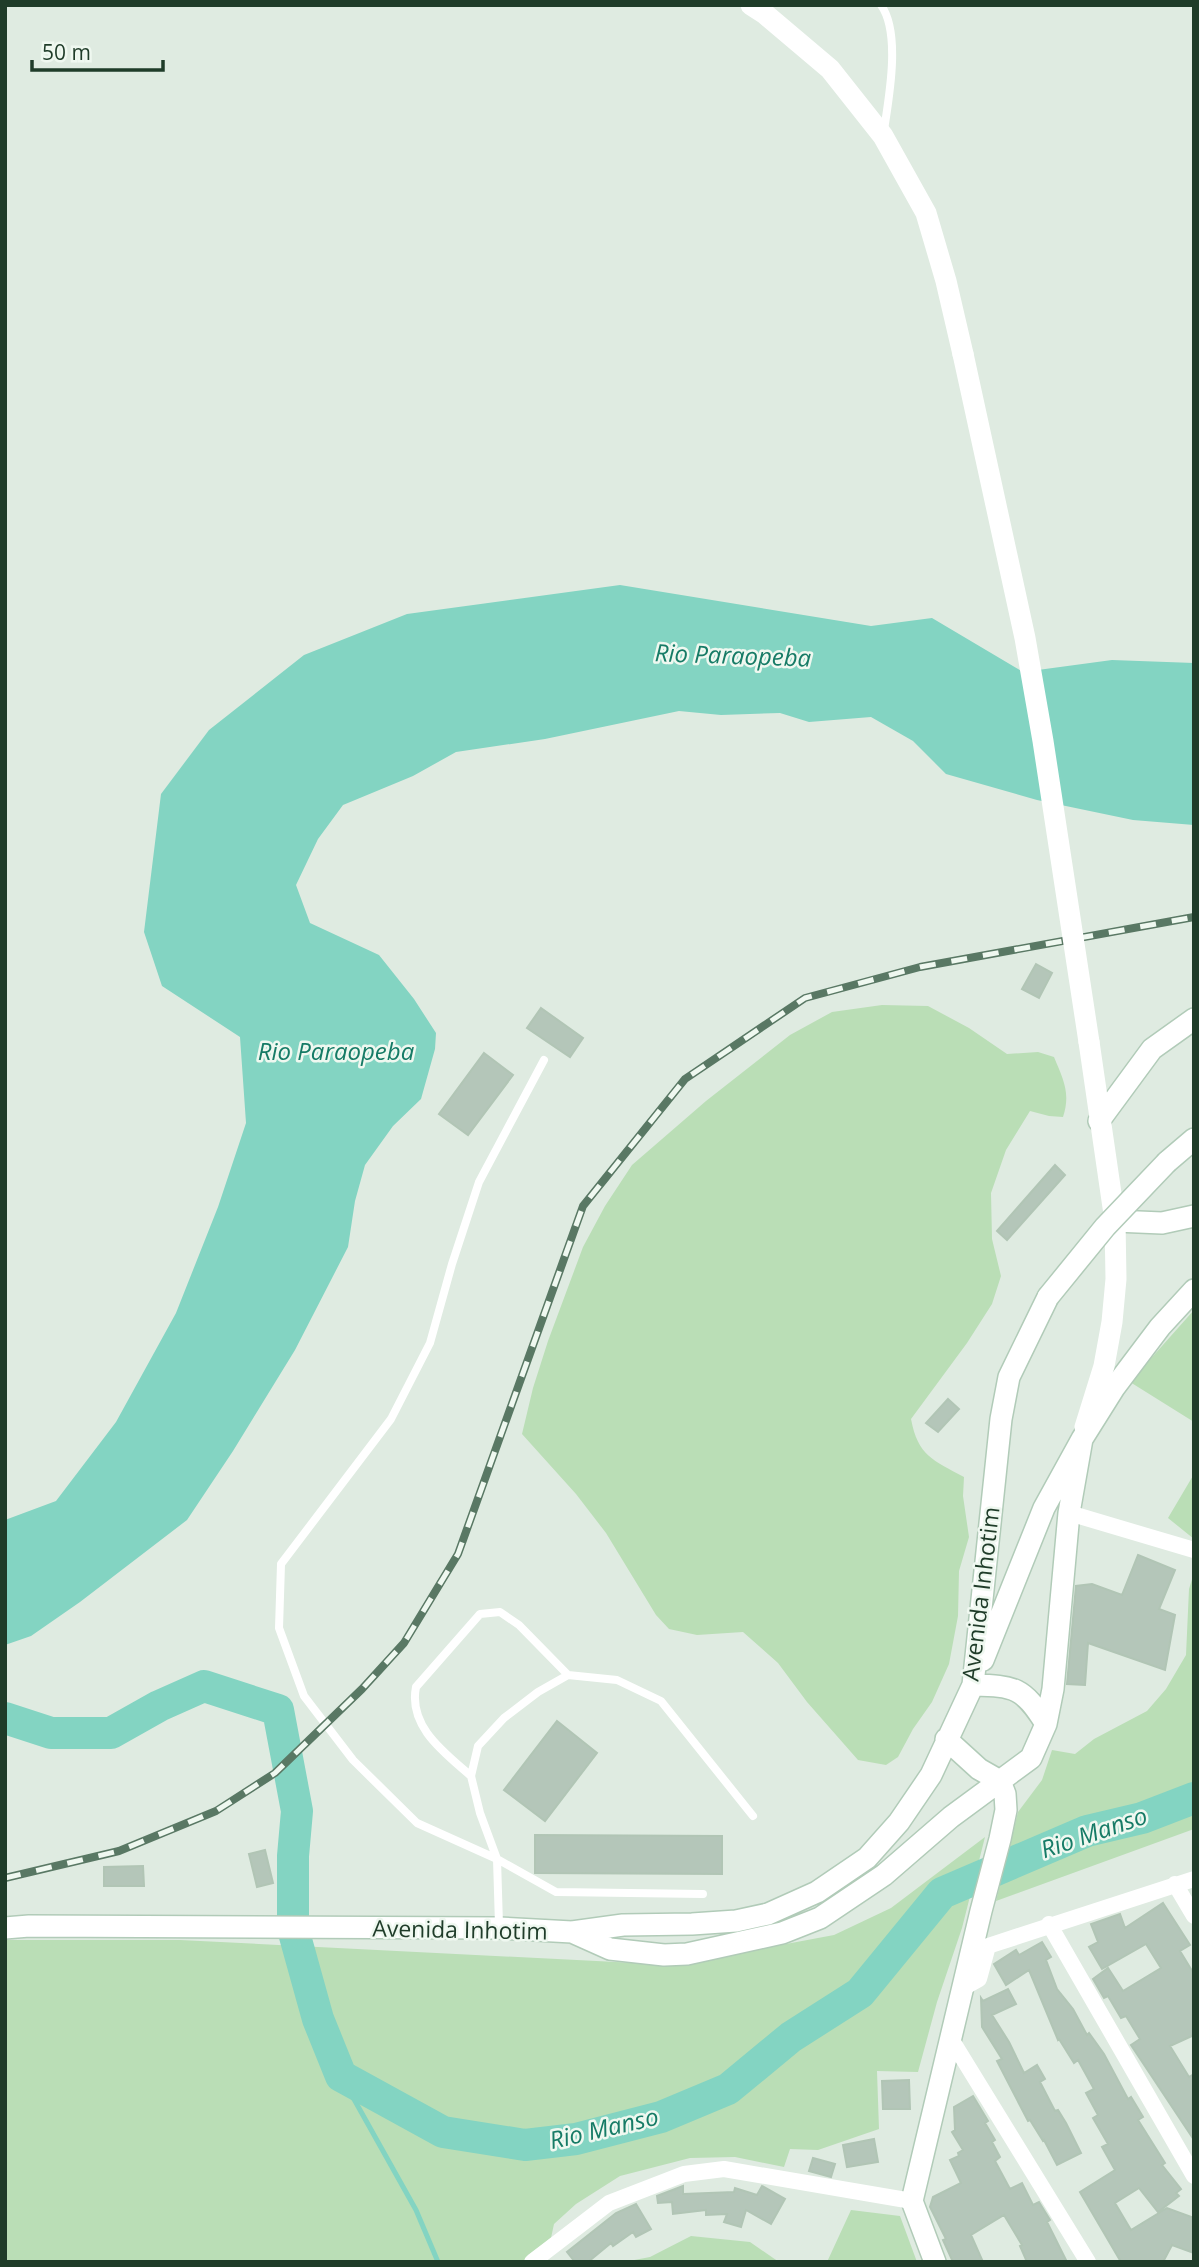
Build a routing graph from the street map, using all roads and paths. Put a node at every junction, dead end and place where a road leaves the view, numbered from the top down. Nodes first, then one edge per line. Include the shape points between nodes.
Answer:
1 (751, 5) edge
2 (881, 5) edge
3 (883, 136) junction
4 (1194, 1018) edge
5 (544, 1060) dead end
6 (1099, 1121) junction
7 (1194, 1139) edge
8 (1194, 1216) edge
9 (1115, 1221) junction
10 (1194, 1290) edge
11 (1082, 1439) junction
12 (1069, 1513) junction
13 (1194, 1550) edge
14 (568, 1675) junction
15 (973, 1685) junction
16 (1046, 1724) junction
17 (946, 1739) junction
18 (471, 1776) junction
19 (1000, 1781) junction
20 (753, 1816) dead end
21 (497, 1859) junction
22 (1194, 1879) edge
23 (1175, 1884) junction
24 (703, 1894) dead end
25 (1194, 1916) edge
26 (1049, 1924) junction
27 (5, 1928) edge
28 (499, 1928) junction
29 (572, 1932) junction
30 (963, 1988) junction
31 (951, 2039) junction
32 (1194, 2176) edge
33 (912, 2201) junction
34 (532, 2262) edge
35 (935, 2262) edge
36 (1088, 2262) edge

1 - 3 main road via 830,69
2 - 3 lane via 893,49
3 - 6 main road, bridge via 926,213 963,355 1025,638
4 - 6 main road via 1152,1049
5 - 21 lane via 480,1182 430,1343 391,1419 281,1564 279,1628 304,1696 353,1760 417,1823
6 - 9 main road
7 - 15 main road, Avenida Inhotim, bridge via 1105,1227 1048,1297 1009,1377
8 - 9 main road via 1162,1223
9 - 11 main road via 1112,1322
10 - 11 main road via 1114,1388
11 - 12 main road, Avenida Inhotim
11 - 15 main road via 1044,1508
12 - 13 street
12 - 16 main road, Avenida Inhotim
14 - 18 lane via 504,1718 478,1746
14 - 18 lane via 519,1625 500,1612 480,1614 416,1687 414,1698 422,1726
14 - 20 lane via 617,1679 661,1701
15 - 16 main road via 1018,1690 1032,1701
15 - 17 main road, Avenida Inhotim
16 - 19 main road, Avenida Inhotim via 1031,1758
17 - 19 main road
17 - 29 main road, Avenida Inhotim via 931,1775 899,1822 867,1858 817,1892 768,1914 736,1921 623,1925
18 - 21 lane
19 - 29 main road, Avenida Inhotim via 884,1875 820,1918 782,1933 664,1955 610,1949
19 - 30 main road via 1006,1810
21 - 24 lane via 556,1892
21 - 28 lane
22 - 23 street
23 - 25 street
23 - 26 street
26 - 30 street via 988,1946 979,1979
26 - 32 street
27 - 28 main road, Avenida Inhotim
28 - 29 main road, Avenida Inhotim
30 - 31 main road
31 - 33 main road
31 - 36 street
33 - 34 street via 724,2169 684,2174 610,2203
33 - 35 main road

